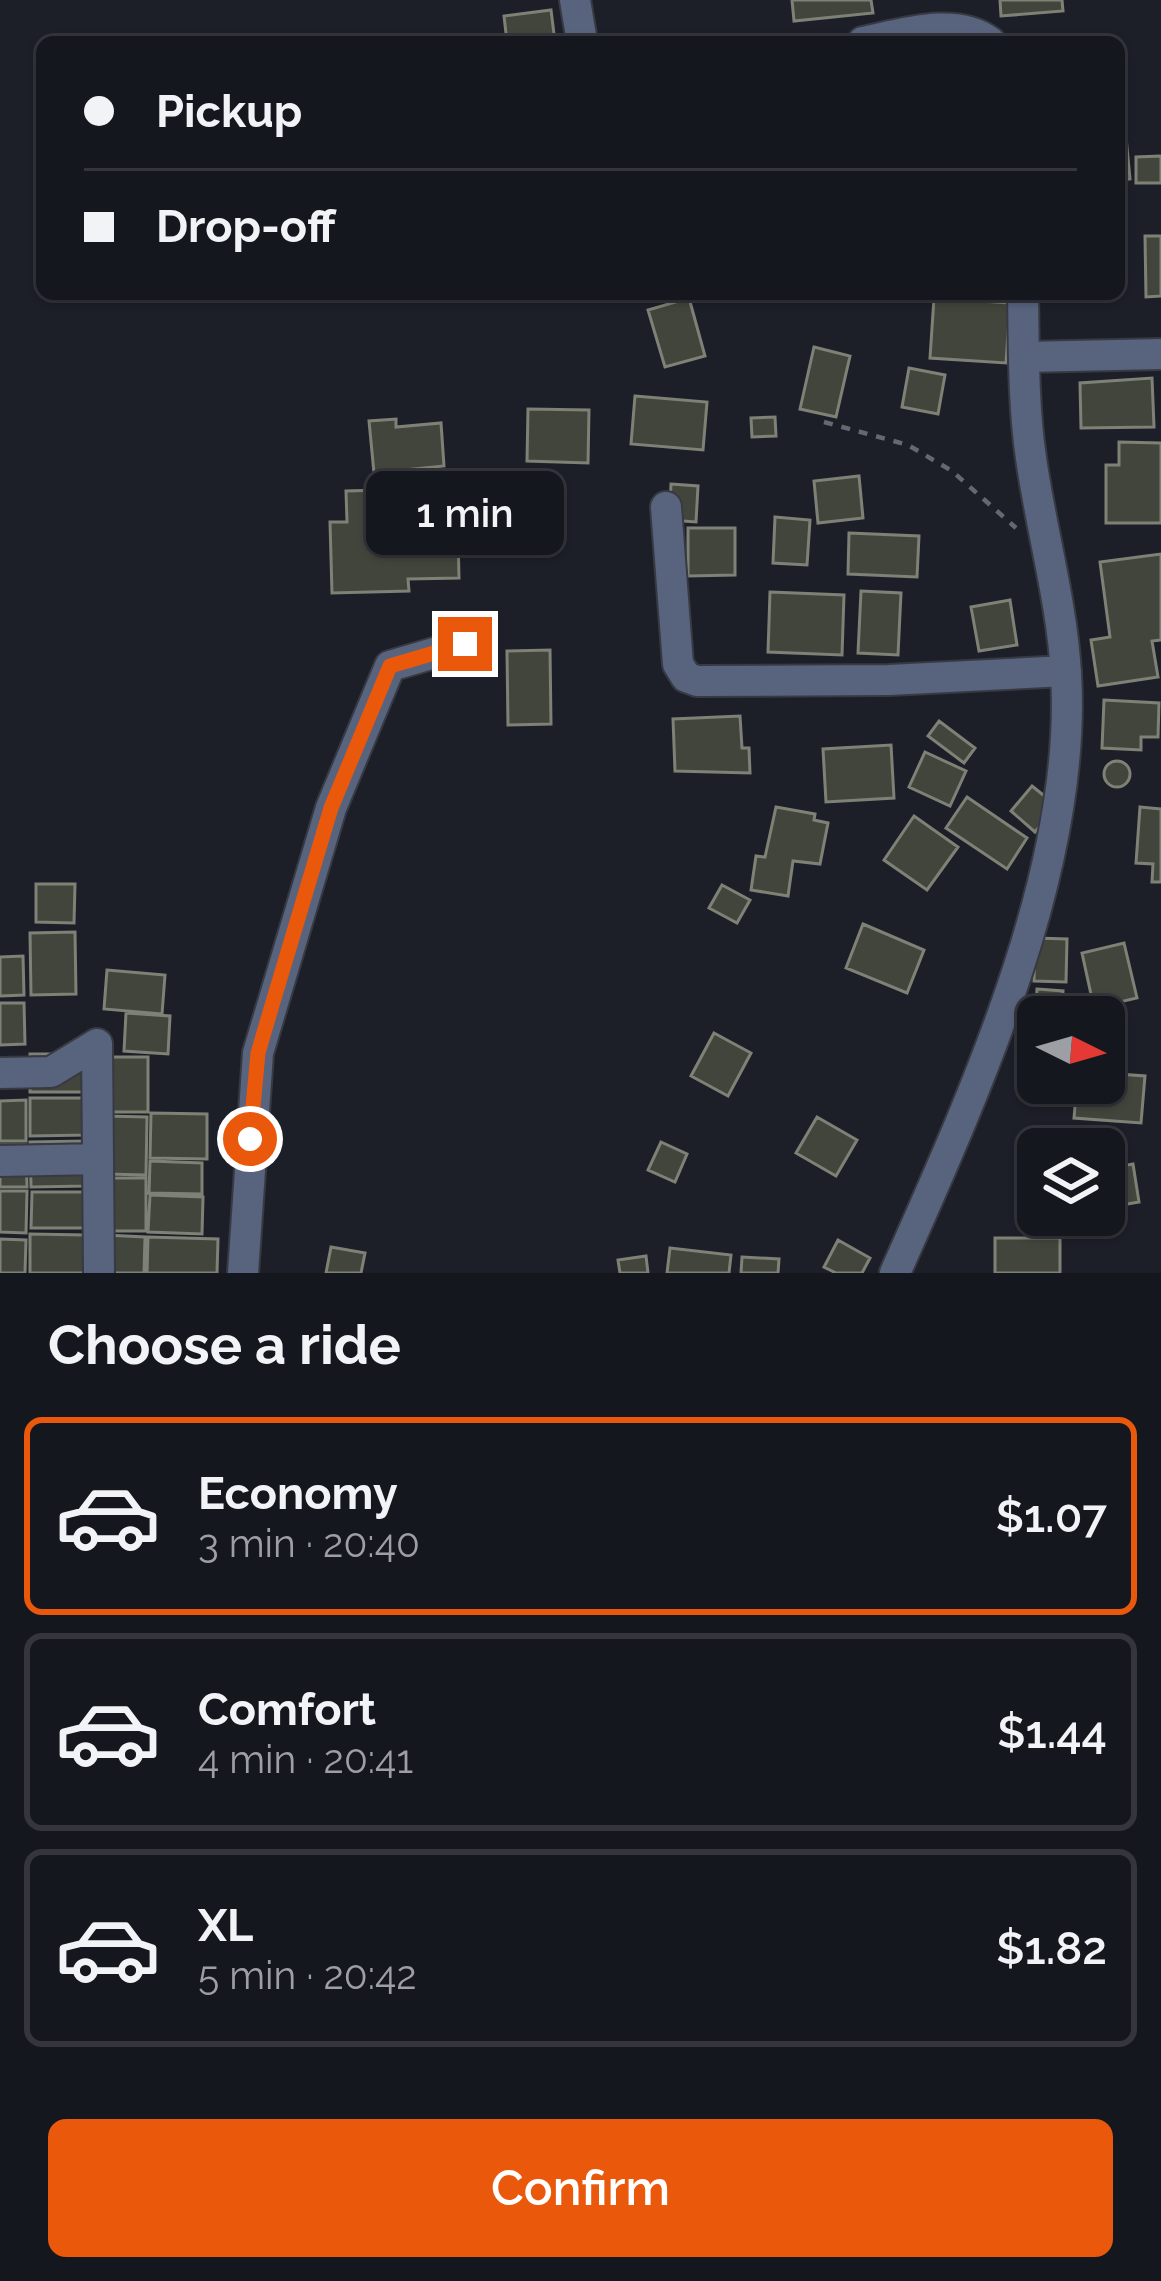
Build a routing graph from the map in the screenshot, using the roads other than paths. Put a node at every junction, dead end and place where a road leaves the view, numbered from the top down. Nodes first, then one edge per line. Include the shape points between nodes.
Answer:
1 (574, 0) edge
2 (581, 36) edge
3 (898, 36) edge
4 (979, 36) edge
5 (1023, 300) edge
6 (1161, 353) edge
7 (1024, 357) junction
8 (666, 508) dead end
9 (465, 644) dead end
10 (1066, 671) junction
11 (0, 1073) edge
12 (98, 1160) junction
13 (0, 1161) edge
14 (99, 1273) edge
15 (243, 1273) edge
16 (895, 1273) edge

1 - 2 street
3 - 4 street via 944,28
5 - 7 street
6 - 7 street
7 - 10 street via 1030,452
8 - 10 street via 678,664 686,677 889,680
9 - 15 street via 390,666 331,808 258,1053
10 - 16 street via 1066,757 1050,862 964,1116
11 - 12 street via 51,1072 97,1044
12 - 13 street
12 - 14 street

